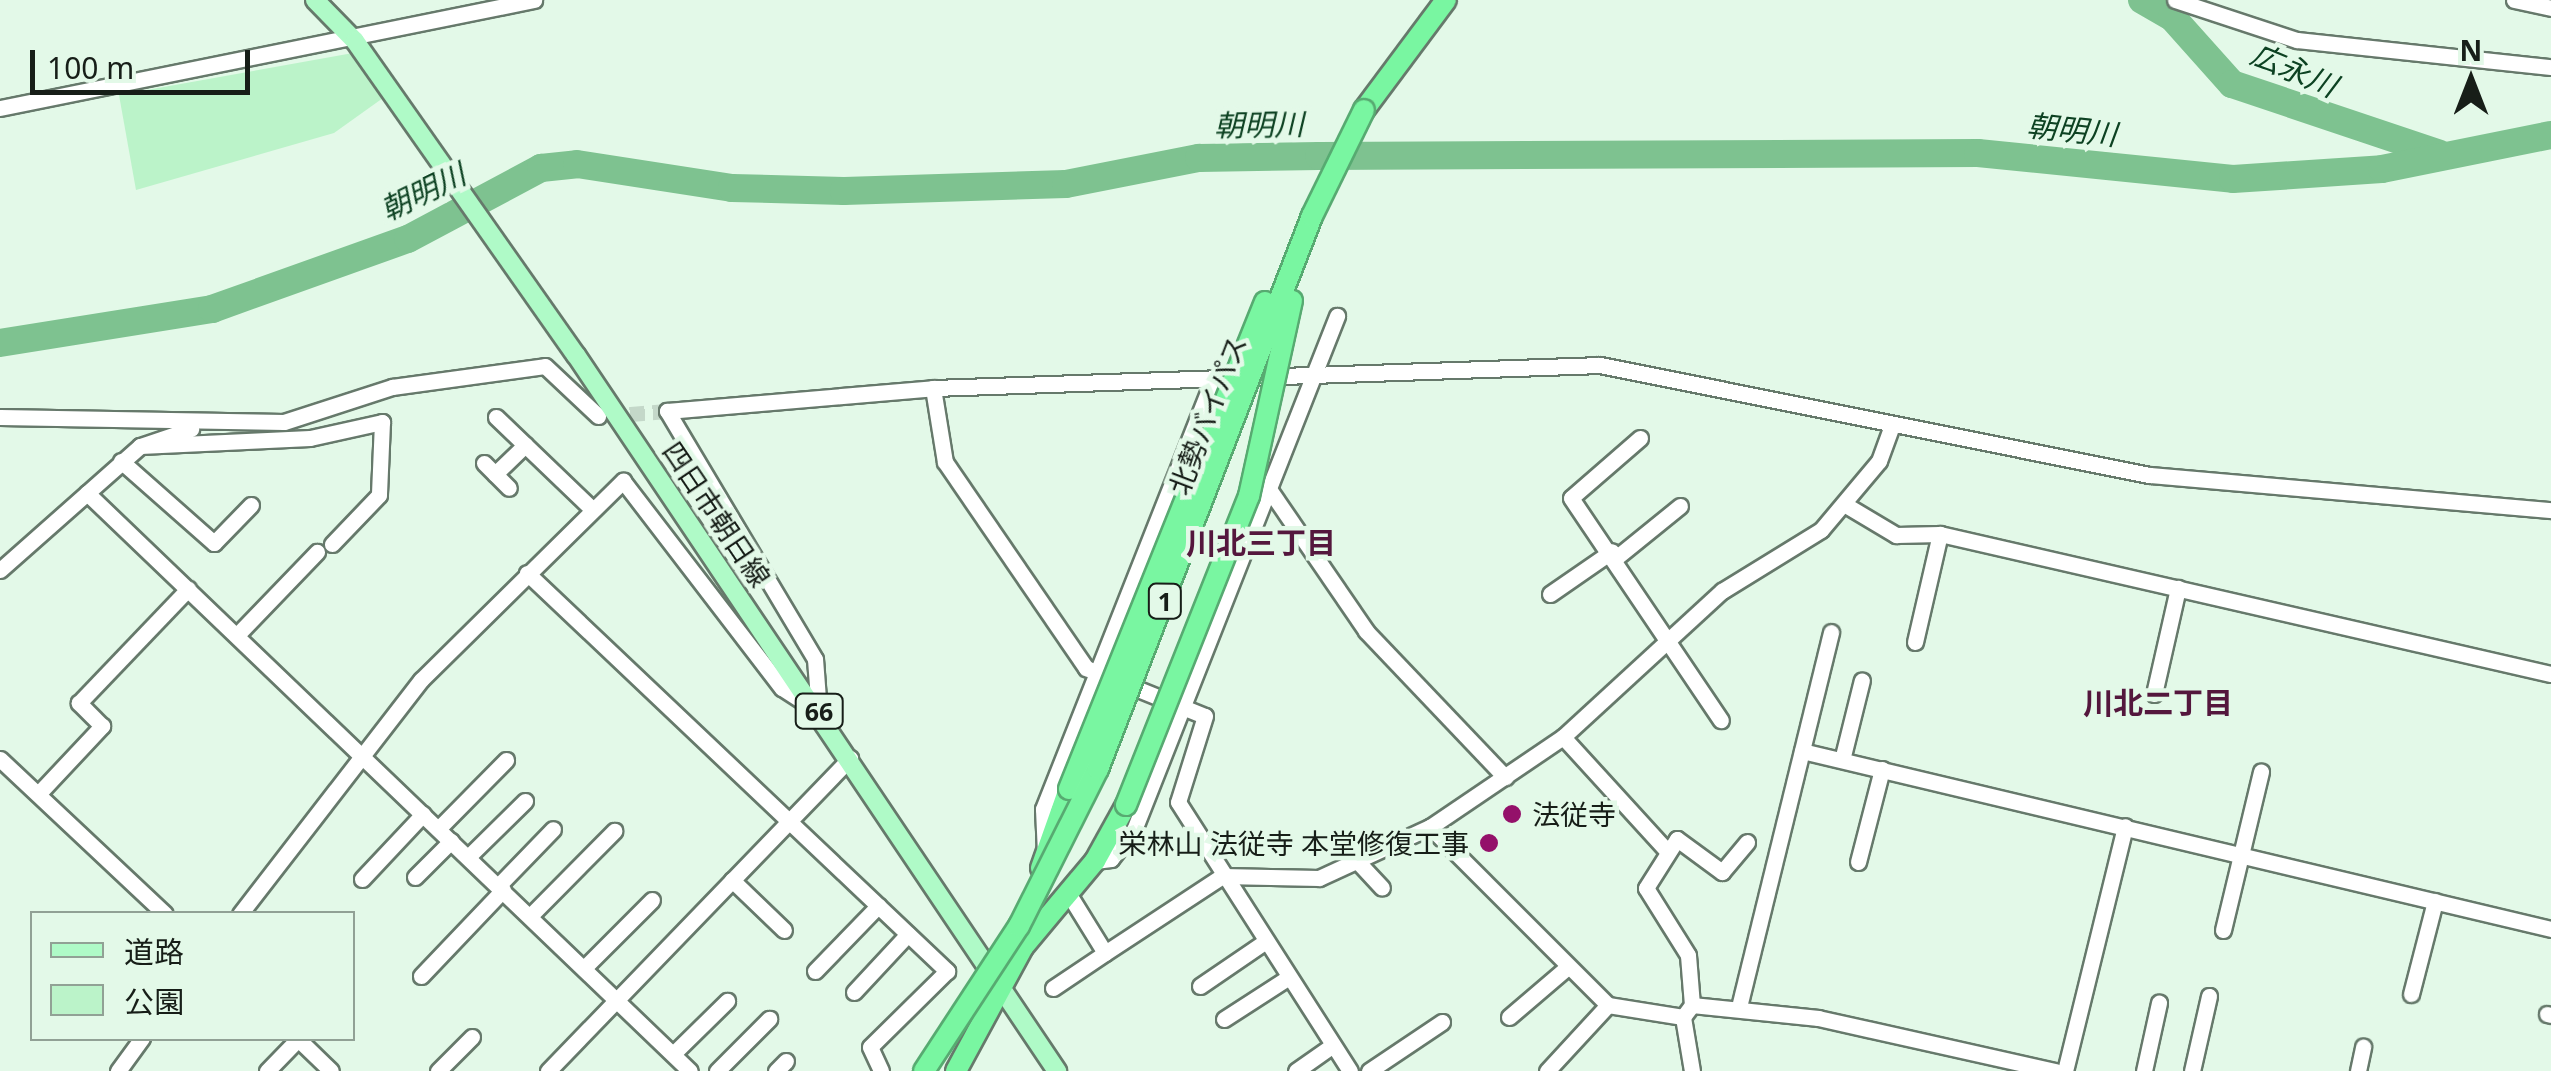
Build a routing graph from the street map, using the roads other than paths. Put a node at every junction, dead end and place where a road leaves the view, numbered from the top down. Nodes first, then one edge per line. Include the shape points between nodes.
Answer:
1 (315, 0) edge
2 (534, 0) edge
3 (1446, 0) edge
4 (2175, 0) edge
5 (2514, 0) edge
6 (2551, 8) edge
7 (359, 47) junction
8 (2551, 68) edge
9 (0, 108) edge
10 (1364, 110) junction
11 (1326, 184) junction
12 (1337, 316) dead end
13 (1314, 376) junction
14 (1213, 380) junction
15 (934, 388) junction
16 (598, 416) dead end
17 (0, 417) edge
18 (496, 418) dead end
19 (210, 424) junction
20 (1890, 428) junction
21 (1640, 438) dead end
22 (524, 445) junction
23 (140, 446) junction
24 (122, 461) junction
25 (509, 488) dead end
26 (1270, 492) junction
27 (87, 493) junction
28 (251, 504) dead end
29 (1844, 504) junction
30 (1680, 506) dead end
31 (593, 510) junction
32 (2551, 510) edge
33 (1940, 534) junction
34 (332, 544) dead end
35 (317, 552) dead end
36 (1615, 554) junction
37 (0, 570) edge
38 (526, 573) junction
39 (2178, 588) junction
40 (188, 590) junction
41 (1550, 594) dead end
42 (1831, 632) dead end
43 (238, 634) junction
44 (1914, 642) dead end
45 (1664, 645) junction
46 (2551, 674) edge
47 (1098, 679) junction
48 (1862, 680) dead end
49 (2154, 694) dead end
50 (1187, 706) junction
51 (819, 712) junction
52 (1721, 720) dead end
53 (1563, 737) junction
54 (1802, 751) junction
55 (361, 756) junction
56 (850, 758) junction
57 (0, 759) edge
58 (506, 760) dead end
59 (1842, 760) junction
60 (1882, 769) junction
61 (2261, 772) dead end
62 (1505, 777) junction
63 (40, 792) junction
64 (524, 801) dead end
65 (423, 814) junction
66 (789, 821) junction
67 (2124, 826) junction
68 (1430, 827) junction
69 (438, 828) junction
70 (553, 829) dead end
71 (614, 831) dead end
72 (451, 841) junction
73 (1747, 842) dead end
74 (1668, 851) junction
75 (2241, 854) junction
76 (1046, 856) junction
77 (468, 857) junction
78 (1096, 861) junction
79 (1358, 862) junction
80 (1858, 862) dead end
81 (1222, 876) junction
82 (415, 877) dead end
83 (362, 879) dead end
84 (732, 880) junction
85 (500, 888) junction
86 (1382, 888) dead end
87 (1068, 892) junction
88 (652, 900) dead end
89 (2435, 901) junction
90 (878, 906) junction
91 (162, 911) edge
92 (242, 911) edge
93 (530, 916) junction
94 (2551, 929) edge
95 (784, 930) dead end
96 (2222, 930) dead end
97 (908, 934) junction
98 (1266, 942) junction
99 (1105, 954) junction
100 (584, 968) junction
101 (1564, 970) junction
102 (815, 971) dead end
103 (995, 975) junction
104 (421, 976) dead end
105 (1289, 977) junction
106 (1060, 980) dead end
107 (1200, 986) dead end
108 (854, 992) dead end
109 (2411, 994) dead end
110 (2210, 996) dead end
111 (617, 1000) junction
112 (727, 1001) dead end
113 (2159, 1003) dead end
114 (1608, 1006) junction
115 (1739, 1008) junction
116 (1688, 1011) junction
117 (1509, 1017) dead end
118 (770, 1019) dead end
119 (1224, 1019) dead end
120 (1442, 1022) dead end
121 (472, 1036) dead end
122 (140, 1041) edge
123 (295, 1041) edge
124 (299, 1041) edge
125 (1334, 1045) junction
126 (2363, 1047) dead end
127 (675, 1056) junction
128 (959, 1067) edge
129 (118, 1071) edge
130 (267, 1071) edge
131 (331, 1071) edge
132 (438, 1071) edge
133 (548, 1071) edge
134 (664, 1071) edge
135 (690, 1071) edge
136 (718, 1071) edge
137 (880, 1071) edge
138 (912, 1071) edge
139 (924, 1071) edge
140 (1057, 1071) edge
141 (1296, 1071) edge
142 (1350, 1071) edge
143 (1369, 1071) edge
144 (1547, 1071) edge
145 (1692, 1071) edge
146 (2056, 1071) edge
147 (2064, 1071) edge
148 (2144, 1071) edge
149 (2192, 1071) edge
150 (2358, 1071) edge

1 - 7 main road, 四日市朝日線 / 66
2 - 7 street
3 - 10 highway, 北勢バイパス / 1
4 - 8 street via 2297,40
5 - 6 street
7 - 9 street
7 - 51 main road, 四日市朝日線 / 66
10 - 11 highway, 北勢バイパス / 1, bridge
10 - 76 highway, 1, bridge via 1282,260
11 - 78 highway, 1, bridge via 1249,496 1126,806
11 - 139 highway, 北勢バイパス / 1, bridge via 1098,769 1020,926
12 - 13 street
13 - 14 street
13 - 20 street via 1600,365
13 - 26 street
14 - 15 street
14 - 47 street
15 - 47 street via 945,462
15 - 51 street via 668,412 814,659
16 - 19 street via 545,366 392,387 309,419
17 - 19 street
18 - 22 street
19 - 23 street
20 - 29 street via 1878,461
20 - 32 street via 2149,475
21 - 36 street via 1571,498
22 - 25 street via 489,469
22 - 31 street
23 - 24 street
23 - 34 street via 310,438 382,422 379,494
24 - 27 street
24 - 28 street via 214,542
26 - 50 street
26 - 62 street via 1366,631
27 - 37 street
27 - 40 street
29 - 33 street via 1878,531
29 - 45 street via 1821,530 1722,591
30 - 36 street
31 - 38 street
31 - 51 street via 624,481 782,688
33 - 39 street
33 - 44 street
35 - 43 street
36 - 41 street
36 - 45 street
38 - 55 street
38 - 66 street
39 - 46 street
39 - 49 street
40 - 43 street
40 - 63 street via 79,702 102,726
42 - 54 street
43 - 55 street
45 - 52 street
45 - 53 street
47 - 50 street
47 - 76 street via 1043,810
48 - 59 street
50 - 78 street via 1134,830 1111,859
50 - 81 street via 1204,716 1178,802
51 - 56 main road, 四日市朝日線 / 66
53 - 62 street
53 - 74 street
54 - 59 street
54 - 115 street
55 - 65 street
55 - 92 street
56 - 66 street
56 - 103 main road, 四日市朝日線 / 66
57 - 63 street
58 - 69 street
59 - 60 street
60 - 67 street
60 - 80 street
61 - 75 street
62 - 68 street
63 - 91 street
64 - 77 street
65 - 69 street
65 - 83 street
66 - 84 street
66 - 90 street
67 - 75 street
67 - 147 street
68 - 79 street
68 - 101 street via 1535,929
69 - 72 street
70 - 85 street
71 - 93 street
72 - 77 street
72 - 82 street
73 - 74 street via 1722,872 1678,839
74 - 116 street via 1646,888 1688,955
75 - 89 street
75 - 96 street
76 - 103 highway, 1
77 - 85 street
78 - 87 highway, 1
79 - 81 street via 1320,878
79 - 86 street
81 - 98 street
81 - 99 street
84 - 95 street
84 - 111 street
85 - 93 street
85 - 104 street
87 - 99 street
87 - 103 highway, 1
88 - 100 street
89 - 94 street
89 - 109 street
90 - 97 street
90 - 102 street
93 - 100 street
97 - 108 street
97 - 137 street via 947,971 870,1047
98 - 105 street
98 - 107 street
99 - 106 street
100 - 111 street
101 - 114 street
101 - 117 street
103 - 128 highway, 1
103 - 138 highway, 1
103 - 140 main road, 四日市朝日線 / 66
105 - 119 street
105 - 125 street
110 - 149 street
111 - 127 street
111 - 133 street
112 - 127 street
113 - 148 street
114 - 116 street
114 - 144 street
115 - 116 street
115 - 146 street
116 - 145 street
118 - 136 street
120 - 143 street
121 - 132 street
122 - 129 street
123 - 130 street
124 - 131 street
125 - 141 street
125 - 142 street
126 - 150 street
127 - 134 street
127 - 135 street

